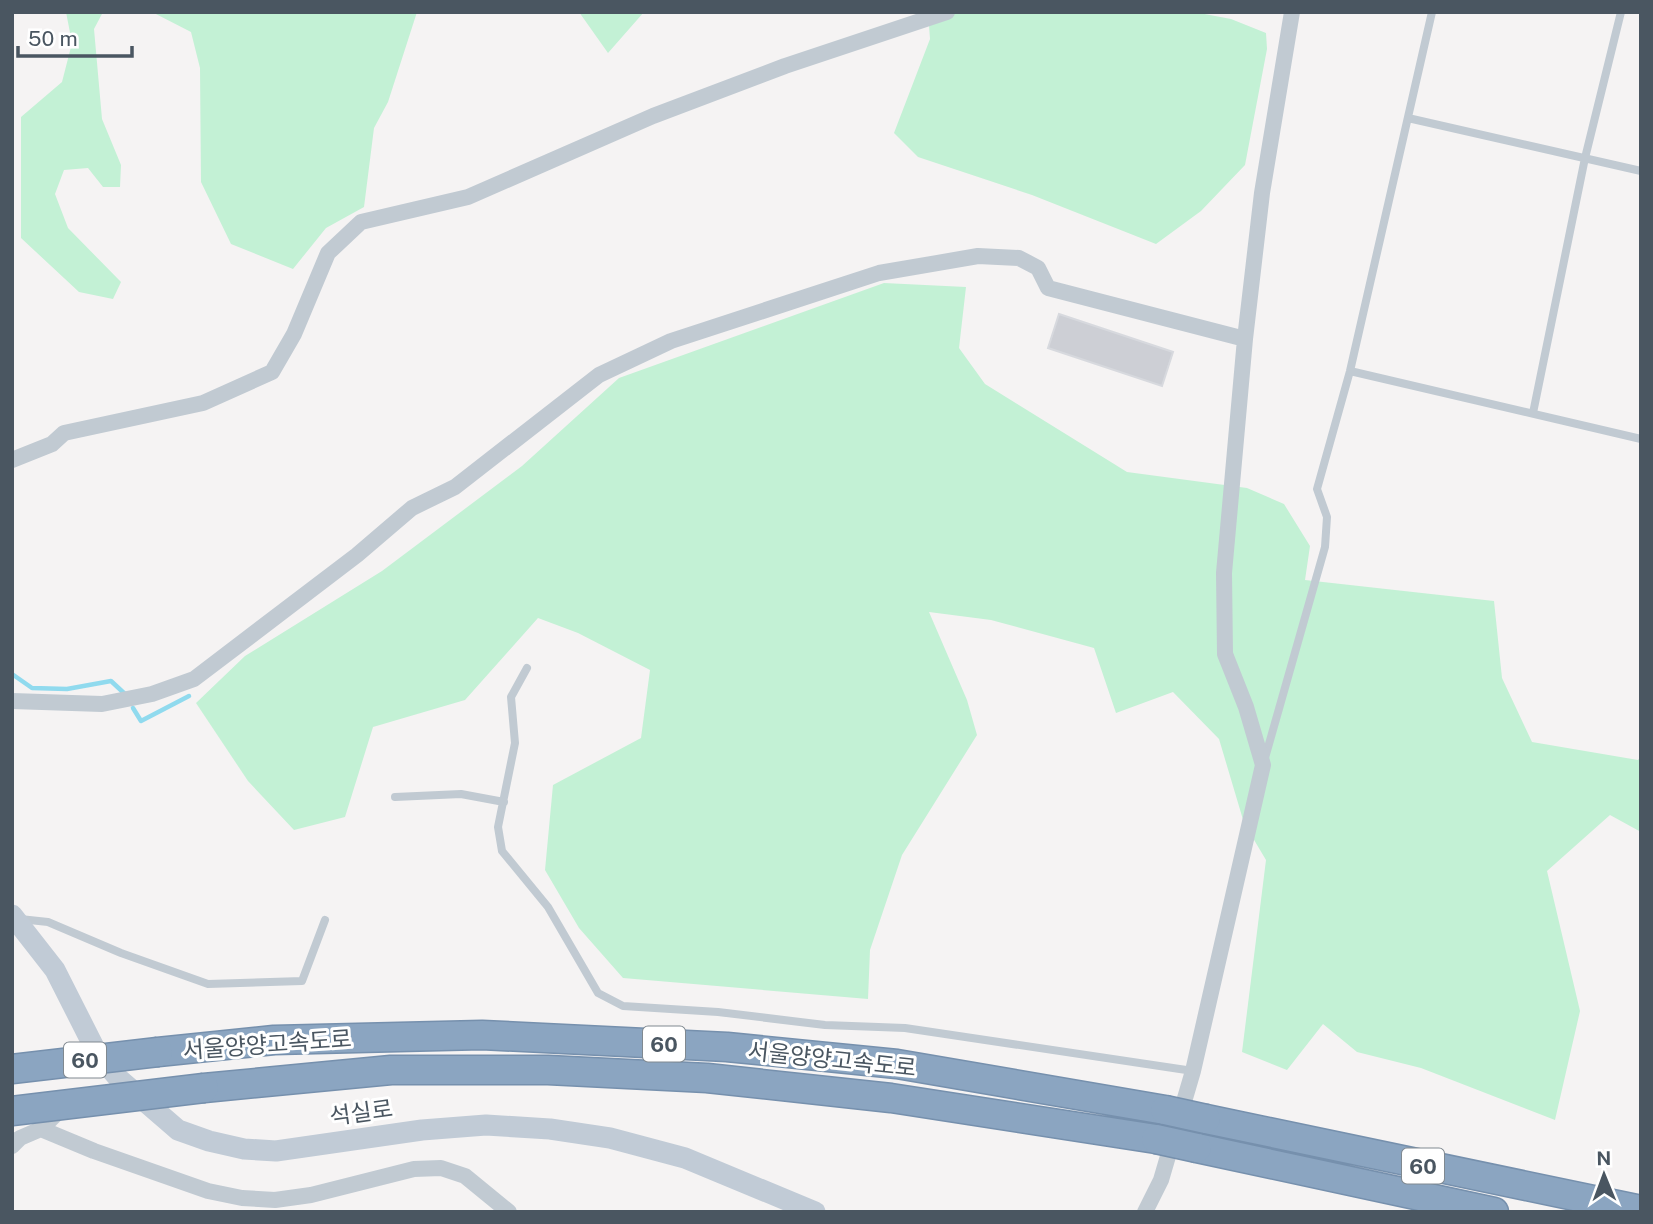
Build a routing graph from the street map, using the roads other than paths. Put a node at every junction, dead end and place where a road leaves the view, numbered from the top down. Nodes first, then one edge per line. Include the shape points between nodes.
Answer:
1 (947, 12) edge
2 (1292, 12) edge
3 (1432, 12) edge
4 (1621, 12) edge
5 (1408, 118) junction
6 (1586, 158) junction
7 (1641, 170) edge
8 (1245, 340) junction
9 (1350, 372) junction
10 (1533, 414) junction
11 (1641, 439) edge
12 (12, 460) edge
13 (527, 668) dead end
14 (12, 701) edge
15 (1263, 765) junction
16 (396, 797) dead end
17 (504, 802) junction
18 (15, 917) edge
19 (325, 920) dead end
20 (12, 1069) edge
21 (1194, 1072) junction
22 (119, 1079) junction
23 (12, 1111) edge
24 (41, 1129) junction
25 (12, 1146) edge
26 (1641, 1210) edge
27 (509, 1212) edge
28 (814, 1212) edge
29 (1145, 1212) edge
30 (1494, 1212) edge

1 - 12 street via 653,116 468,197 361,222 328,253 294,334 272,372 203,403 64,433 52,444
2 - 8 street via 1262,193
3 - 5 lane
4 - 6 lane
5 - 6 lane
5 - 9 lane
6 - 7 lane
6 - 10 lane
8 - 14 street via 1048,288 1038,268 1018,258 978,256 878,273 671,341 599,375 455,487 412,508 194,679 102,704
8 - 15 street via 1224,573 1225,654
9 - 10 lane
9 - 15 lane via 1317,489 1327,517 1325,547
10 - 11 lane
13 - 17 lane via 511,697 515,743
15 - 21 street
16 - 17 lane via 461,794
17 - 21 lane via 498,827 502,851 548,907 598,993 623,1006 905,1028
18 - 19 lane via 48,922 208,984 302,981
18 - 22 main road, 석실로 via 55,970 97,1054
20 - 26 highway, 서울양양고속도로 / 60, bridge via 274,1040 482,1035 727,1047 897,1064 1165,1110
21 - 29 street via 1161,1180
22 - 24 street via 111,1089 69,1101
22 - 28 main road, 석실로 via 178,1130 244,1149 276,1151 486,1125 550,1129 610,1138 685,1158
23 - 30 highway, 서울양양고속도로 / 60, bridge via 391,1070 548,1070 706,1078 891,1098 1156,1139
24 - 25 street
24 - 27 street via 195,1186 242,1198 311,1195 414,1169 441,1168 465,1176

